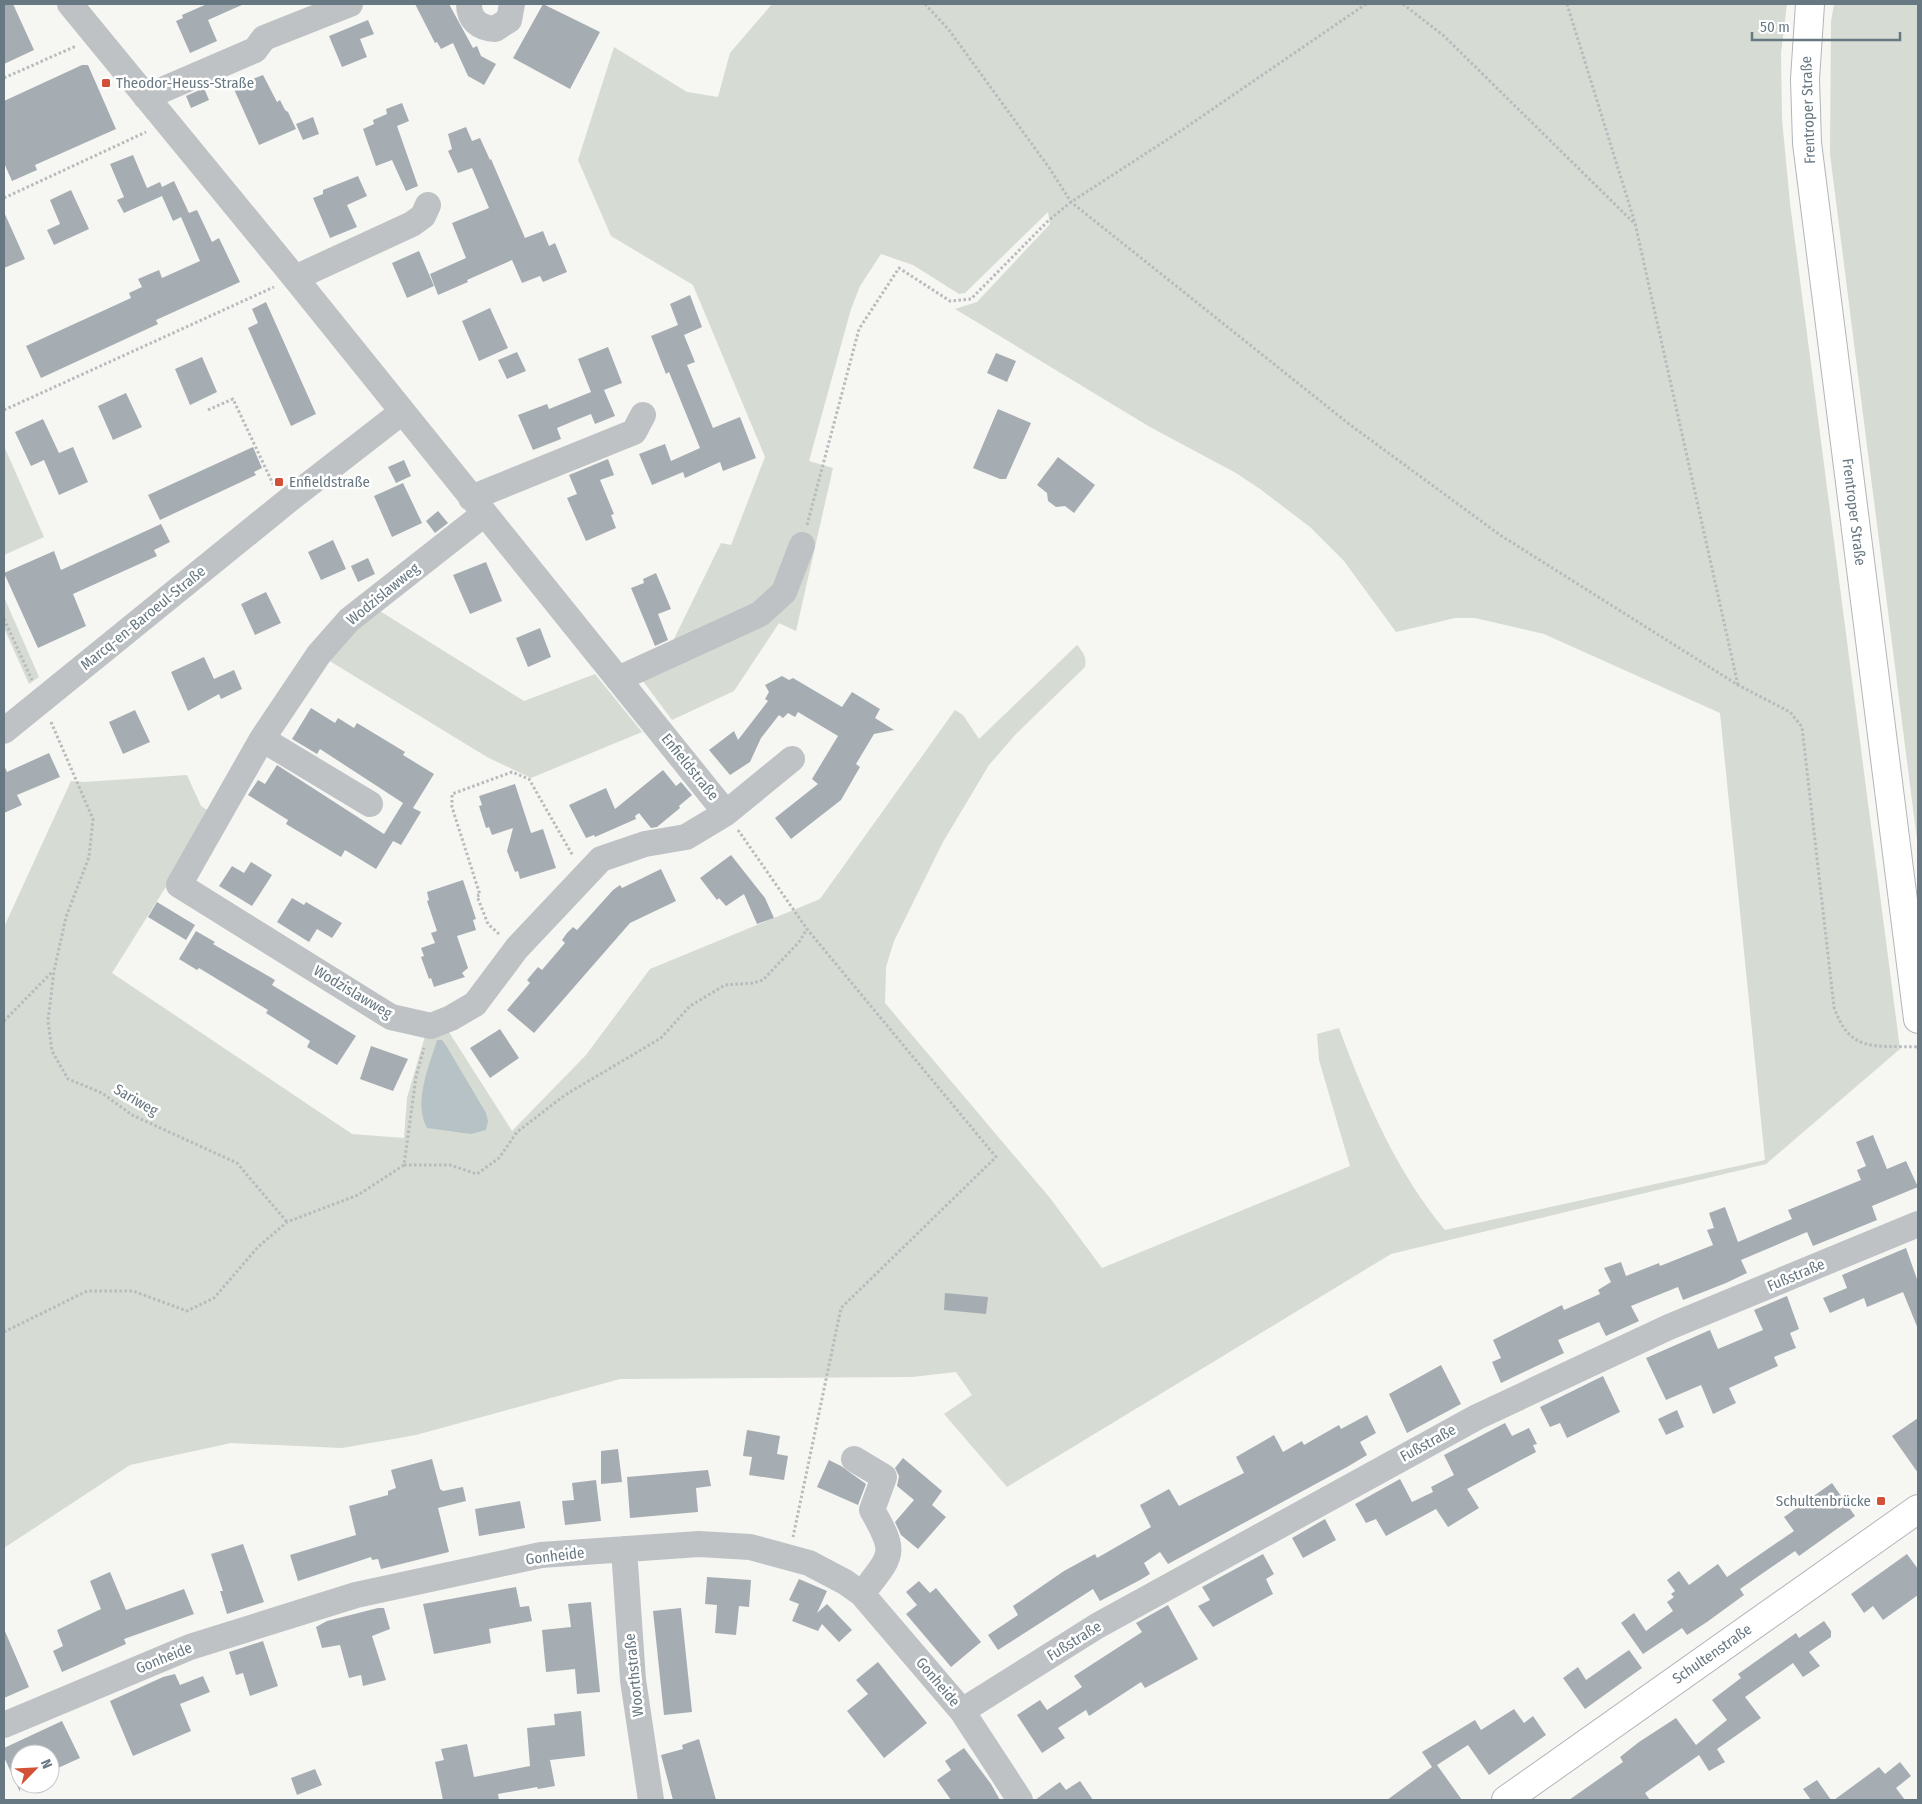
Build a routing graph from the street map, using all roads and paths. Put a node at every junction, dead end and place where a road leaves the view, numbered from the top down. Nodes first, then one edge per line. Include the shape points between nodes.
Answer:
1 (70, 4) edge
2 (350, 4) edge
3 (469, 4) edge
4 (512, 4) edge
5 (924, 4) edge
6 (1366, 4) edge
7 (1403, 4) edge
8 (1567, 4) edge
9 (1810, 4) edge
10 (97, 36) junction
11 (4, 78) edge
12 (146, 97) junction
13 (167, 123) junction
14 (4, 198) edge
15 (1071, 202) junction
16 (428, 205) dead end
17 (1634, 224) junction
18 (295, 278) junction
19 (4, 410) edge
20 (208, 410) dead end
21 (402, 412) junction
22 (643, 415) dead end
23 (283, 505) junction
24 (478, 506) junction
25 (802, 545) joint
26 (4, 619) edge
27 (618, 678) junction
28 (1738, 685) junction
29 (42, 701) junction
30 (4, 730) edge
31 (262, 739) junction
32 (792, 759) dead end
33 (370, 804) dead end
34 (726, 813) junction
35 (585, 876) junction
36 (807, 929) junction
37 (517, 948) junction
38 (54, 971) junction
39 (1918, 1019) edge
40 (4, 1021) edge
41 (431, 1026) junction
42 (1918, 1047) edge
43 (404, 1166) junction
44 (287, 1222) junction
45 (1918, 1224) edge
46 (4, 1332) edge
47 (854, 1459) dead end
48 (1918, 1509) edge
49 (632, 1548) junction
50 (789, 1557) junction
51 (862, 1594) junction
52 (962, 1711) junction
53 (4, 1725) edge
54 (651, 1800) edge
55 (1020, 1800) edge
56 (1506, 1800) edge

1 - 10 street, Enfieldstraße
2 - 12 street via 264,38 255,50
3 - 4 street via 472,19 478,25 494,29 509,20
5 - 15 path via 949,30
6 - 15 path
7 - 17 path via 1444,36
8 - 17 path
9 - 39 main road, Frentroper Straße via 1805,79 1807,143
10 - 11 path
10 - 12 street, Enfieldstraße
12 - 13 street, Enfieldstraße
13 - 14 path
13 - 18 street, Enfieldstraße
15 - 25 path via 1049,220 971,300 950,301 899,268 859,329
15 - 28 path via 1349,424 1500,535
16 - 18 street via 423,216 412,224
17 - 28 path
18 - 19 path
18 - 21 street, Enfieldstraße
20 - 23 path via 233,399
21 - 23 street, Marcq-en-Baroeul-Straße
21 - 24 street, Enfieldstraße
22 - 24 street via 634,432
23 - 29 street, Marcq-en-Baroeul-Straße
24 - 27 street, Enfieldstraße
24 - 31 street, Wodzislawweg via 350,620 319,654
25 - 27 street via 784,592 760,614
26 - 29 path, Sariweg
27 - 34 street, Enfieldstraße
28 - 42 path via 1790,712 1802,727 1834,1007 1840,1025 1849,1037 1860,1042
29 - 30 street, Marcq-en-Baroeul-Straße
29 - 38 path, Sariweg via 93,819 89,857 66,917
31 - 33 street
31 - 41 street, Wodzislawweg via 179,885 391,1017
32 - 34 street, Enfieldstraße
34 - 35 street via 686,838 645,844 601,859
34 - 36 path
35 - 37 street
35 - 37 path via 529,779 512,772 452,794 452,807 488,924
36 - 43 path via 763,980 725,985 690,1006 661,1038 565,1095 517,1132 499,1158 477,1174 450,1166
36 - 50 path via 996,1157 841,1308
37 - 41 street via 475,1004
38 - 40 path
38 - 44 path, Sariweg via 48,1021 52,1051 68,1079 102,1093 132,1114 236,1163
41 - 43 path via 416,1077
43 - 44 path via 358,1195
44 - 46 path via 258,1247 214,1298 187,1311 133,1291 87,1292
45 - 52 street, Fußstraße via 1669,1327 1477,1417 1097,1626
47 - 51 street via 884,1477 872,1510 889,1542 883,1566
48 - 56 main road, Schultenstraße
49 - 50 street, Gonheide via 699,1544 750,1548
49 - 53 street, Gonheide via 541,1555 356,1595 190,1647
49 - 54 street, Woorthstraße via 633,1680
50 - 51 street, Gonheide via 828,1572
51 - 52 street, Gonheide
52 - 55 street, Gonheide

